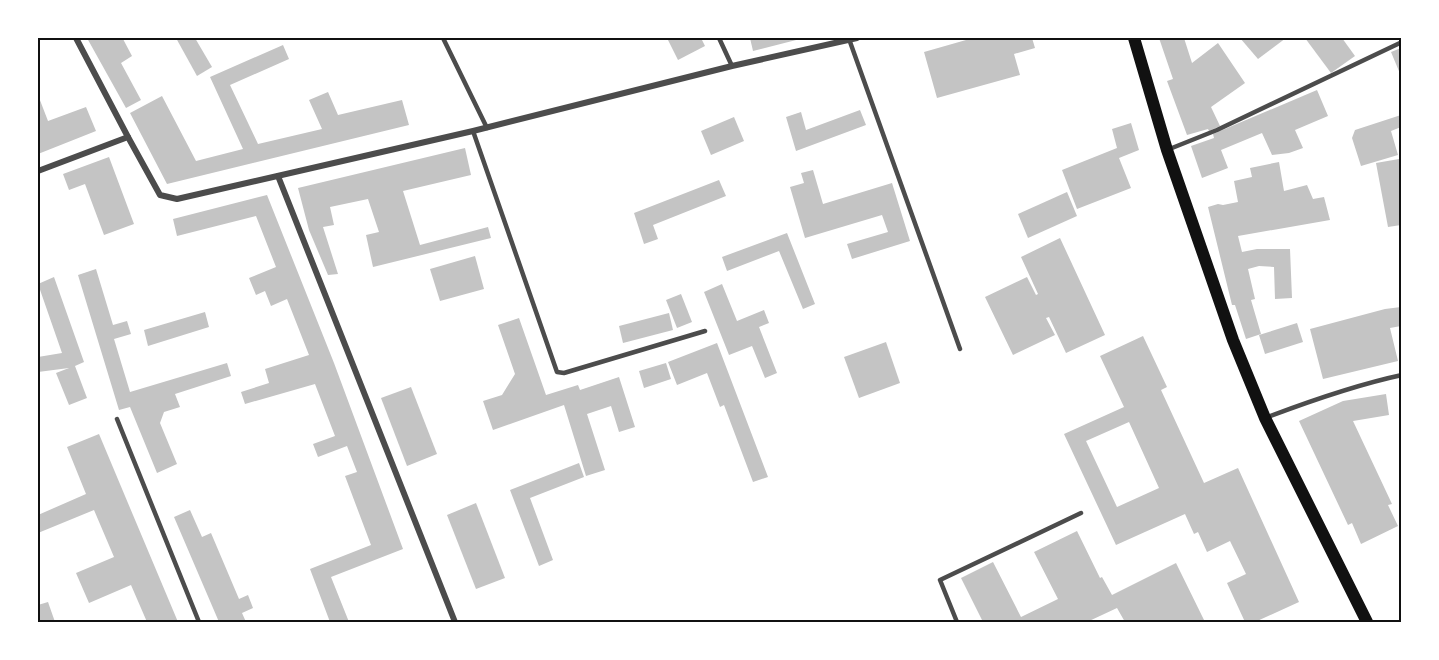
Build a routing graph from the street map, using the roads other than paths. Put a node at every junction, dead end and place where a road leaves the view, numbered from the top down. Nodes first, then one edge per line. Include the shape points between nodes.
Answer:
1 (76, 38) edge
2 (443, 38) edge
3 (719, 38) edge
4 (857, 38) edge
5 (1134, 38) edge
6 (849, 39) junction
7 (1401, 42) edge
8 (732, 66) junction
9 (487, 128) junction
10 (473, 131) junction
11 (128, 137) junction
12 (1167, 150) junction
13 (38, 171) edge
14 (278, 176) junction
15 (705, 331) dead end
16 (960, 350) dead end
17 (1401, 375) edge
18 (1265, 418) junction
19 (117, 419) dead end
20 (1081, 513) dead end
21 (199, 622) edge
22 (455, 622) edge
23 (957, 622) edge
24 (1367, 622) edge

1 - 11 street
2 - 9 lane
3 - 8 lane
4 - 6 street
5 - 12 main road
6 - 8 street
6 - 16 lane
7 - 12 lane
8 - 9 street
9 - 10 street
10 - 14 street
10 - 15 lane via 557,372
11 - 13 street
11 - 14 street via 160,195 177,199
12 - 18 main road via 1233,340
14 - 22 street
17 - 18 lane
18 - 24 main road
19 - 21 lane
20 - 23 lane via 940,580

